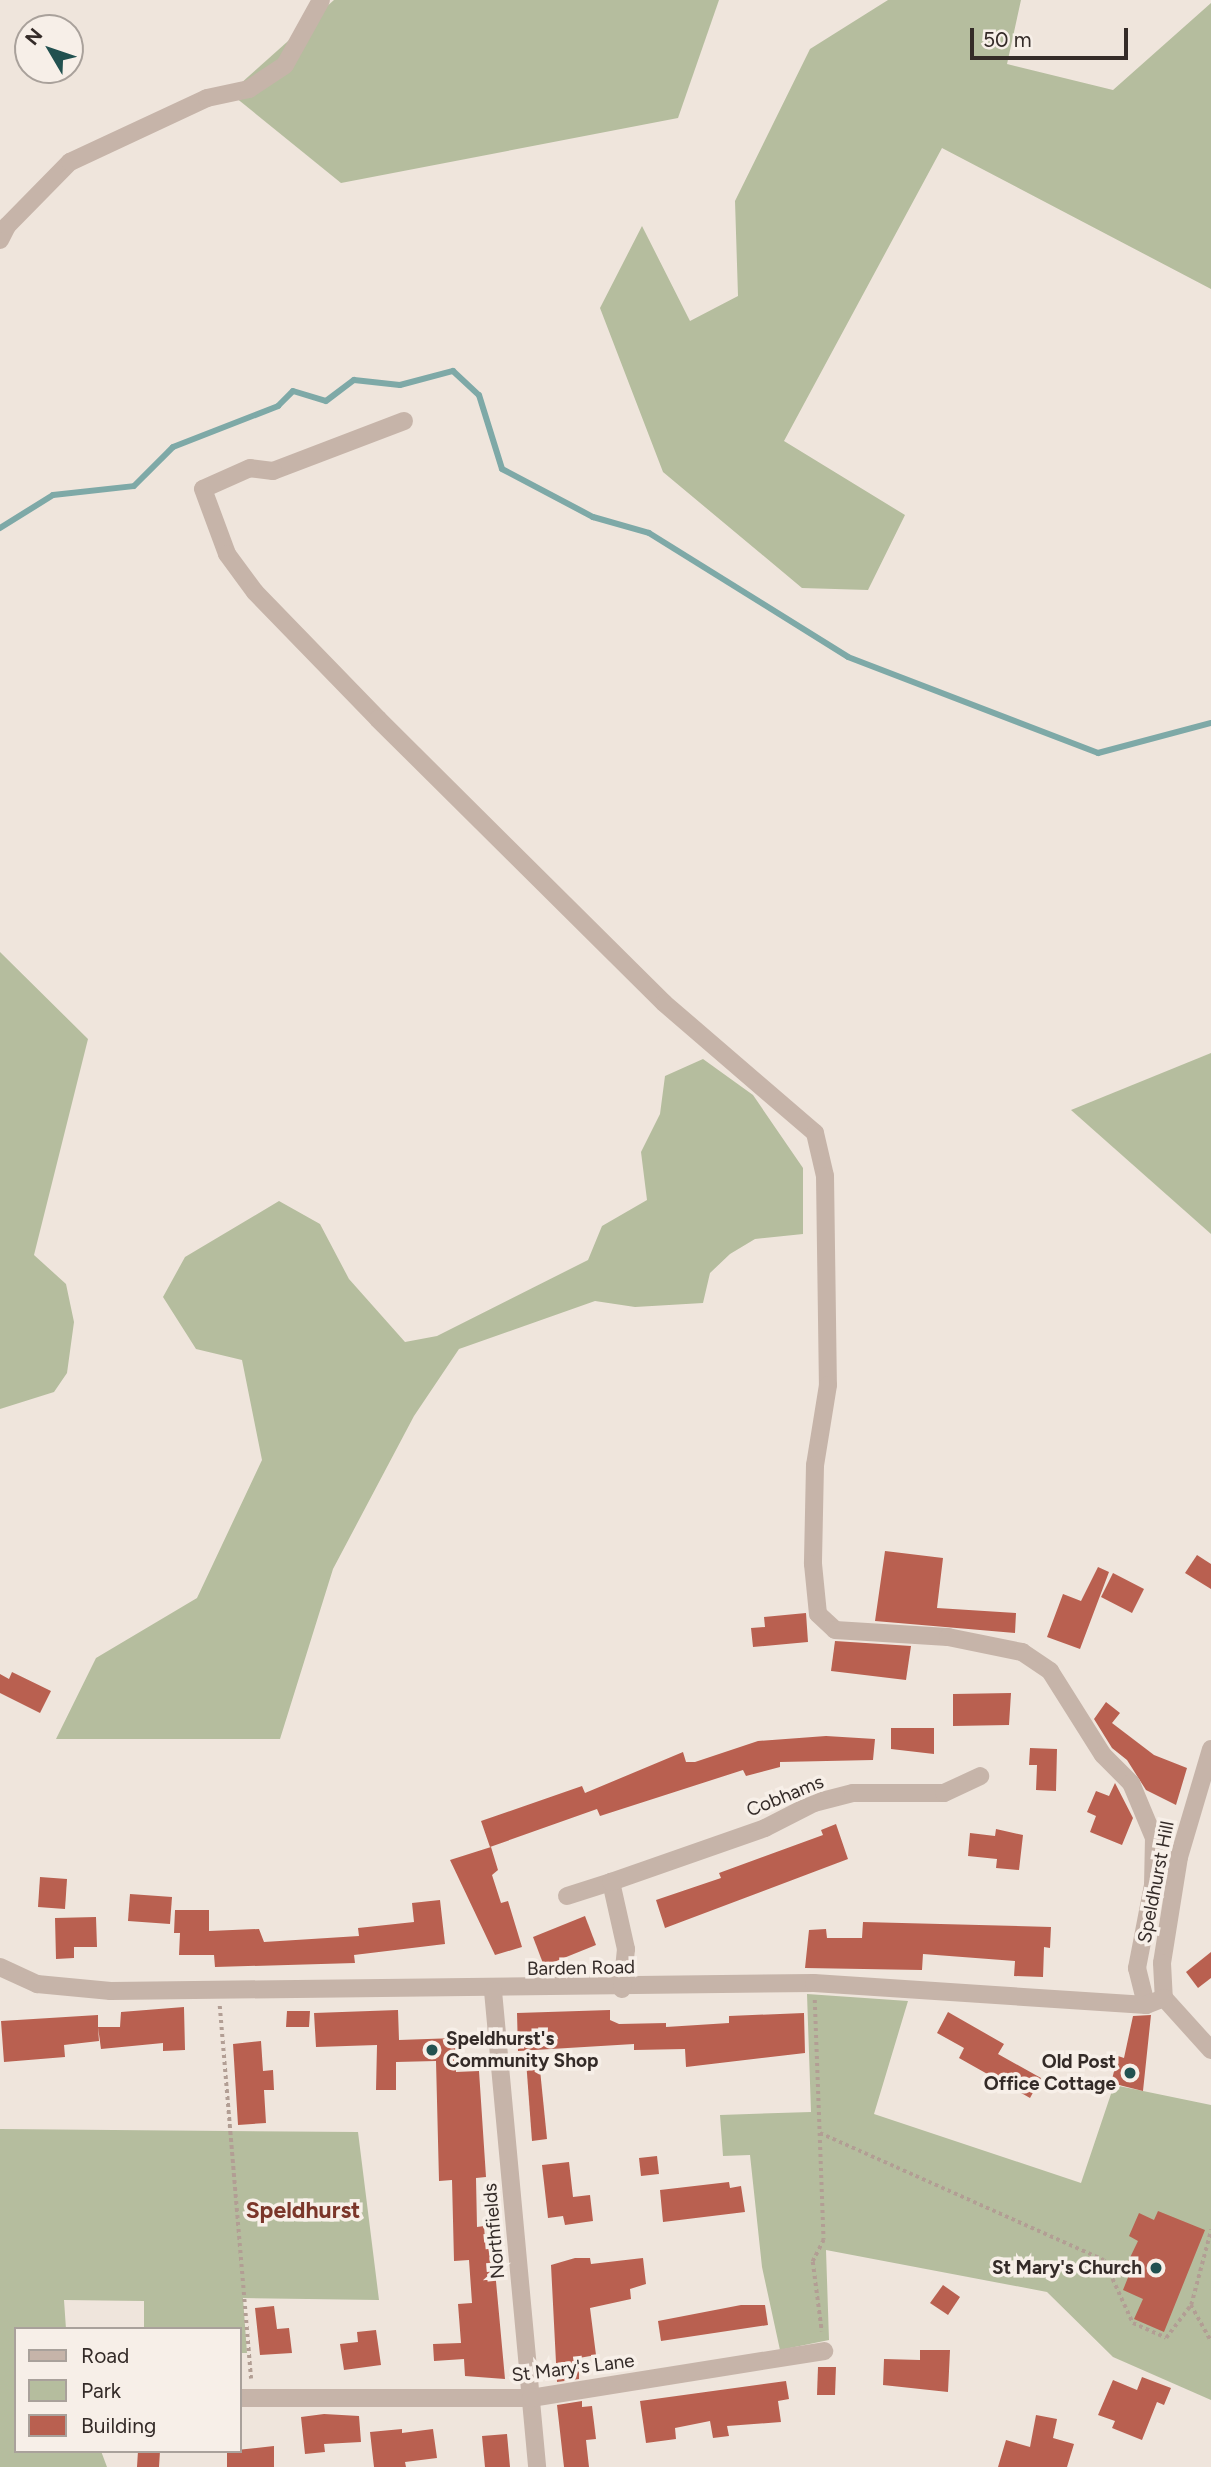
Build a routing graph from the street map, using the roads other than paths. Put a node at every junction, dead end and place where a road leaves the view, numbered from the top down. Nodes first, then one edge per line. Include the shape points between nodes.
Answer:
1 (321, 0) edge
2 (0, 240) edge
3 (404, 421) dead end
4 (1211, 1749) edge
5 (980, 1776) dead end
6 (611, 1882) junction
7 (567, 1896) dead end
8 (2, 1970) edge
9 (622, 1989) junction
10 (493, 1991) junction
11 (1164, 1998) junction
12 (1146, 2005) junction
13 (1211, 2050) edge
14 (824, 2351) road end
15 (245, 2398) edge
16 (531, 2398) junction
17 (537, 2467) edge

1 - 2 street via 285,65 249,89 207,99 70,162 7,226
3 - 12 street via 273,471 250,468 203,489 227,554 255,592 654,993 815,1133 825,1175 828,1385 815,1465 813,1564 818,1614 835,1630 948,1637 1021,1652 1050,1671 1103,1755 1130,1783 1154,1838 1153,1885 1137,1968
4 - 11 street, Speldhurst Hill via 1169,1910
5 - 6 street, Cobhams via 944,1793 853,1793 814,1802 765,1828
6 - 7 street, Cobhams
6 - 9 street via 626,1949
8 - 10 street, Barden Road via 49,1985 218,1991
9 - 10 street, Barden Road
9 - 12 street, Barden Road via 814,1983
10 - 16 street, Northfields
11 - 12 street, Barden Road
11 - 13 street
14 - 16 street, St Mary's Lane
15 - 16 street, St Mary's Lane
16 - 17 street, Northfields

